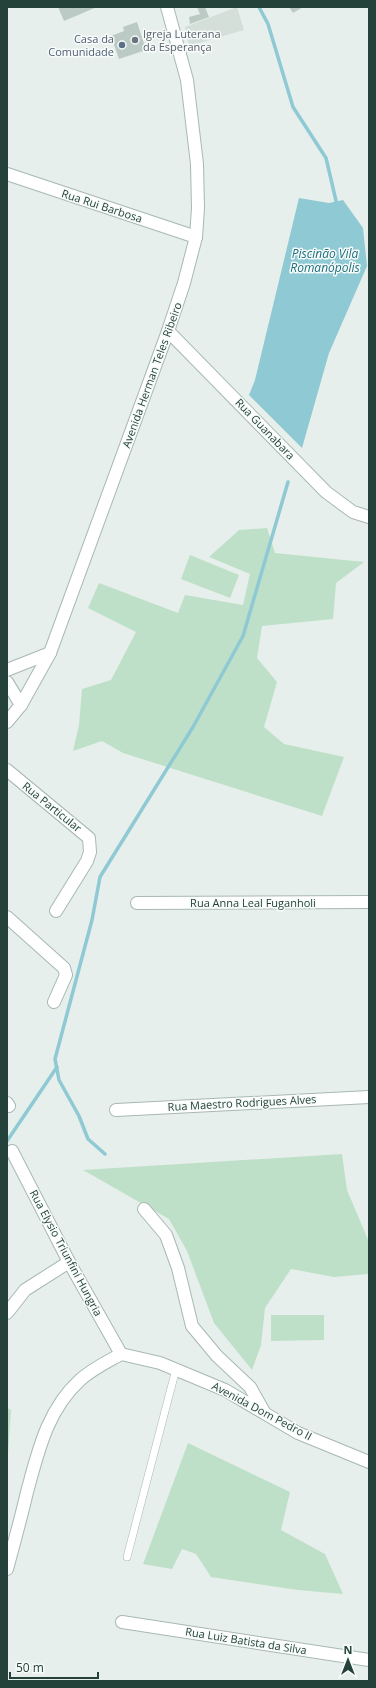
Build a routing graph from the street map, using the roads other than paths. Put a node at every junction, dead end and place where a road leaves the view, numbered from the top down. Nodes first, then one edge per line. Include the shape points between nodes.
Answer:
1 (167, 7) edge
2 (7, 174) edge
3 (196, 237) junction
4 (168, 331) junction
5 (369, 517) edge
6 (50, 653) junction
7 (7, 670) edge
8 (7, 682) edge
9 (21, 705) junction
10 (7, 722) edge
11 (7, 770) edge
12 (369, 902) edge
13 (137, 903) dead end
14 (56, 911) dead end
15 (7, 917) edge
16 (54, 1002) dead end
17 (369, 1097) edge
18 (116, 1110) dead end
19 (12, 1151) dead end
20 (144, 1209) dead end
21 (69, 1262) junction
22 (7, 1313) edge
23 (121, 1354) junction
24 (176, 1369) junction
25 (265, 1413) junction
26 (369, 1462) edge
27 (127, 1557) dead end
28 (7, 1569) edge
29 (122, 1622) dead end
30 (369, 1660) edge

1 - 3 street, Avenida Herman Teles Ribeiro via 188,80 197,164
2 - 3 street, Rua Rui Barbosa
3 - 4 street, Avenida Herman Teles Ribeiro
4 - 5 street, Rua Guanabara via 326,492 353,512
4 - 6 street, Avenida Herman Teles Ribeiro
6 - 7 street
6 - 9 street, Avenida Herman Teles Ribeiro
8 - 9 street
9 - 10 street, Avenida Herman Teles Ribeiro
11 - 14 street, Rua Particular via 89,838 90,852 87,861
12 - 13 street, Rua Anna Leal Fuganholi
15 - 16 street via 64,968 66,975
17 - 18 street, Rua Maestro Rodrigues Alves
19 - 21 street, Rua Elysio Triunfini Hungria
20 - 25 street via 166,1235 178,1268 192,1326 217,1356 250,1387
21 - 22 street via 26,1290
21 - 23 street, Rua Elysio Triunfini Hungria
23 - 24 street, Avenida Dom Pedro II
23 - 28 street via 80,1381 50,1419 40,1444
24 - 25 street, Avenida Dom Pedro II via 225,1390
24 - 27 lane
25 - 26 street, Avenida Dom Pedro II via 298,1433
29 - 30 street, Rua Luiz Batista da Silva

